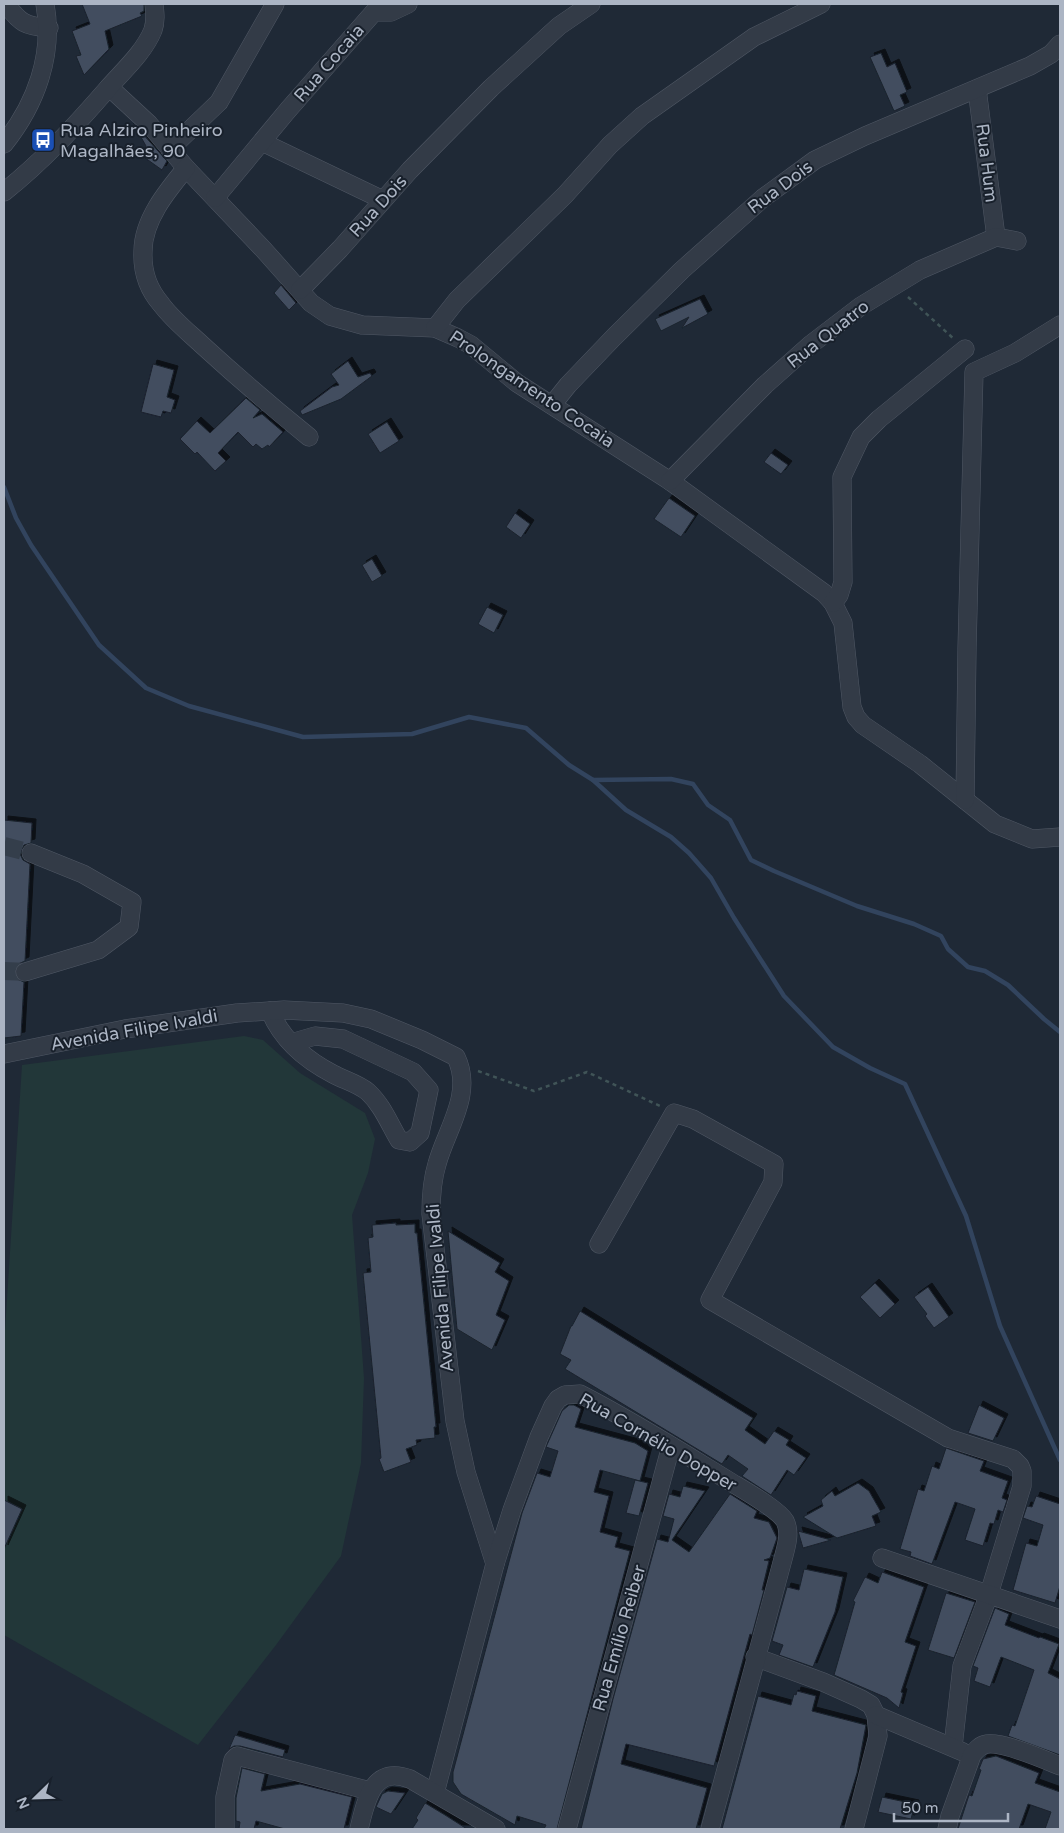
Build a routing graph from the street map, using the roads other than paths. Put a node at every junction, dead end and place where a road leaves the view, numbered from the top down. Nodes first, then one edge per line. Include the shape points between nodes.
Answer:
1 (6, 4) edge
2 (45, 4) edge
3 (154, 4) edge
4 (275, 4) edge
5 (408, 4) edge
6 (590, 4) edge
7 (821, 4) edge
8 (374, 8) edge
9 (49, 28) junction
10 (1060, 44) edge
11 (109, 87) junction
12 (977, 89) junction
13 (262, 142) junction
14 (4, 144) edge
15 (170, 149) junction
16 (186, 168) junction
17 (4, 192) edge
18 (215, 198) junction
19 (383, 200) junction
20 (996, 237) junction
21 (1017, 241) dead end
22 (300, 290) junction
23 (1060, 325) edge
24 (435, 328) junction
25 (965, 349) road end
26 (552, 405) junction
27 (309, 437) dead end
28 (670, 481) junction
29 (834, 603) junction
30 (965, 800) junction
31 (1060, 837) edge
32 (31, 853) tunnel mouth
33 (25, 972) tunnel mouth
34 (270, 1011) junction
35 (291, 1043) junction
36 (4, 1054) edge
37 (599, 1244) dead end
38 (671, 1446) junction
39 (882, 1558) dead end
40 (495, 1564) junction
41 (989, 1594) junction
42 (1060, 1619) edge
43 (755, 1658) junction
44 (876, 1714) junction
45 (953, 1747) junction
46 (972, 1755) junction
47 (1060, 1766) edge
48 (370, 1791) junction
49 (436, 1793) junction
50 (225, 1829) edge
51 (359, 1829) edge
52 (496, 1829) edge
53 (566, 1829) edge
54 (710, 1829) edge
55 (854, 1829) edge
56 (947, 1829) edge

1 - 9 street via 24,23
2 - 9 street
3 - 11 street via 156,18 149,37
4 - 15 street via 219,102
5 - 8 street, Rua Cocaia via 391,12
6 - 19 street, Rua Dois via 559,26 503,76
7 - 24 street via 754,37 642,116 463,294
8 - 13 street, Rua Cocaia
9 - 14 street via 35,94
10 - 12 street, Rua Dois via 1057,50 1044,58
11 - 15 street, Prolongamento Cocaia via 149,124
11 - 17 street via 43,159
12 - 20 street, Rua Hum
12 - 26 street, Rua Dois via 815,160 763,198 682,270 614,337
13 - 18 street, Rua Cocaia
13 - 19 street
15 - 16 street, Prolongamento Cocaia
16 - 18 street, Prolongamento Cocaia
16 - 27 street via 164,196 145,233 142,249 146,279 161,304 183,327
18 - 22 street, Prolongamento Cocaia
19 - 22 street, Rua Dois
20 - 21 street
20 - 28 street, Rua Quatro via 920,270 861,306 765,385
22 - 24 street, Prolongamento Cocaia via 330,316 362,325
23 - 30 street via 1015,354 974,372
24 - 26 street, Prolongamento Cocaia via 471,345 517,383
25 - 29 street via 861,437 842,477 843,582
26 - 28 street, Prolongamento Cocaia
28 - 29 street, Prolongamento Cocaia
29 - 30 street via 843,623 852,707 856,717
30 - 31 street via 995,824 1032,840
32 - 33 street via 83,874 132,902 129,927 98,950
34 - 35 street via 276,1025
34 - 36 street, Avenida Filipe Ivaldi via 125,1029
34 - 40 street, Avenida Filipe Ivaldi via 343,1013 371,1018 453,1055 460,1065 462,1088 436,1164 431,1214 454,1421 466,1472
35 - 35 street via 300,1054 366,1090 381,1106 398,1140 410,1142 420,1134 428,1090 413,1072 343,1039 314,1036
37 - 41 street via 674,1113 693,1119 774,1164 773,1182 710,1300 948,1438 1013,1459 1020,1466 1022,1486
38 - 40 street, Rua Cornélio Dopper via 580,1394 558,1399 539,1437
38 - 43 street, Rua Cornélio Dopper via 779,1513 785,1521 787,1540 783,1559
38 - 53 street, Rua Emílio Reiber
39 - 41 street
40 - 49 street, Rua Cornélio Dopper
41 - 42 street
41 - 45 street via 962,1666
43 - 44 street via 861,1699 871,1705
43 - 54 street, Rua Cornélio Dopper
44 - 45 street
44 - 55 street via 878,1736
45 - 46 street
46 - 47 street via 983,1745 992,1744
46 - 56 street
48 - 49 street via 384,1778 400,1775
48 - 50 street via 237,1756 225,1797
48 - 51 street
49 - 52 street

